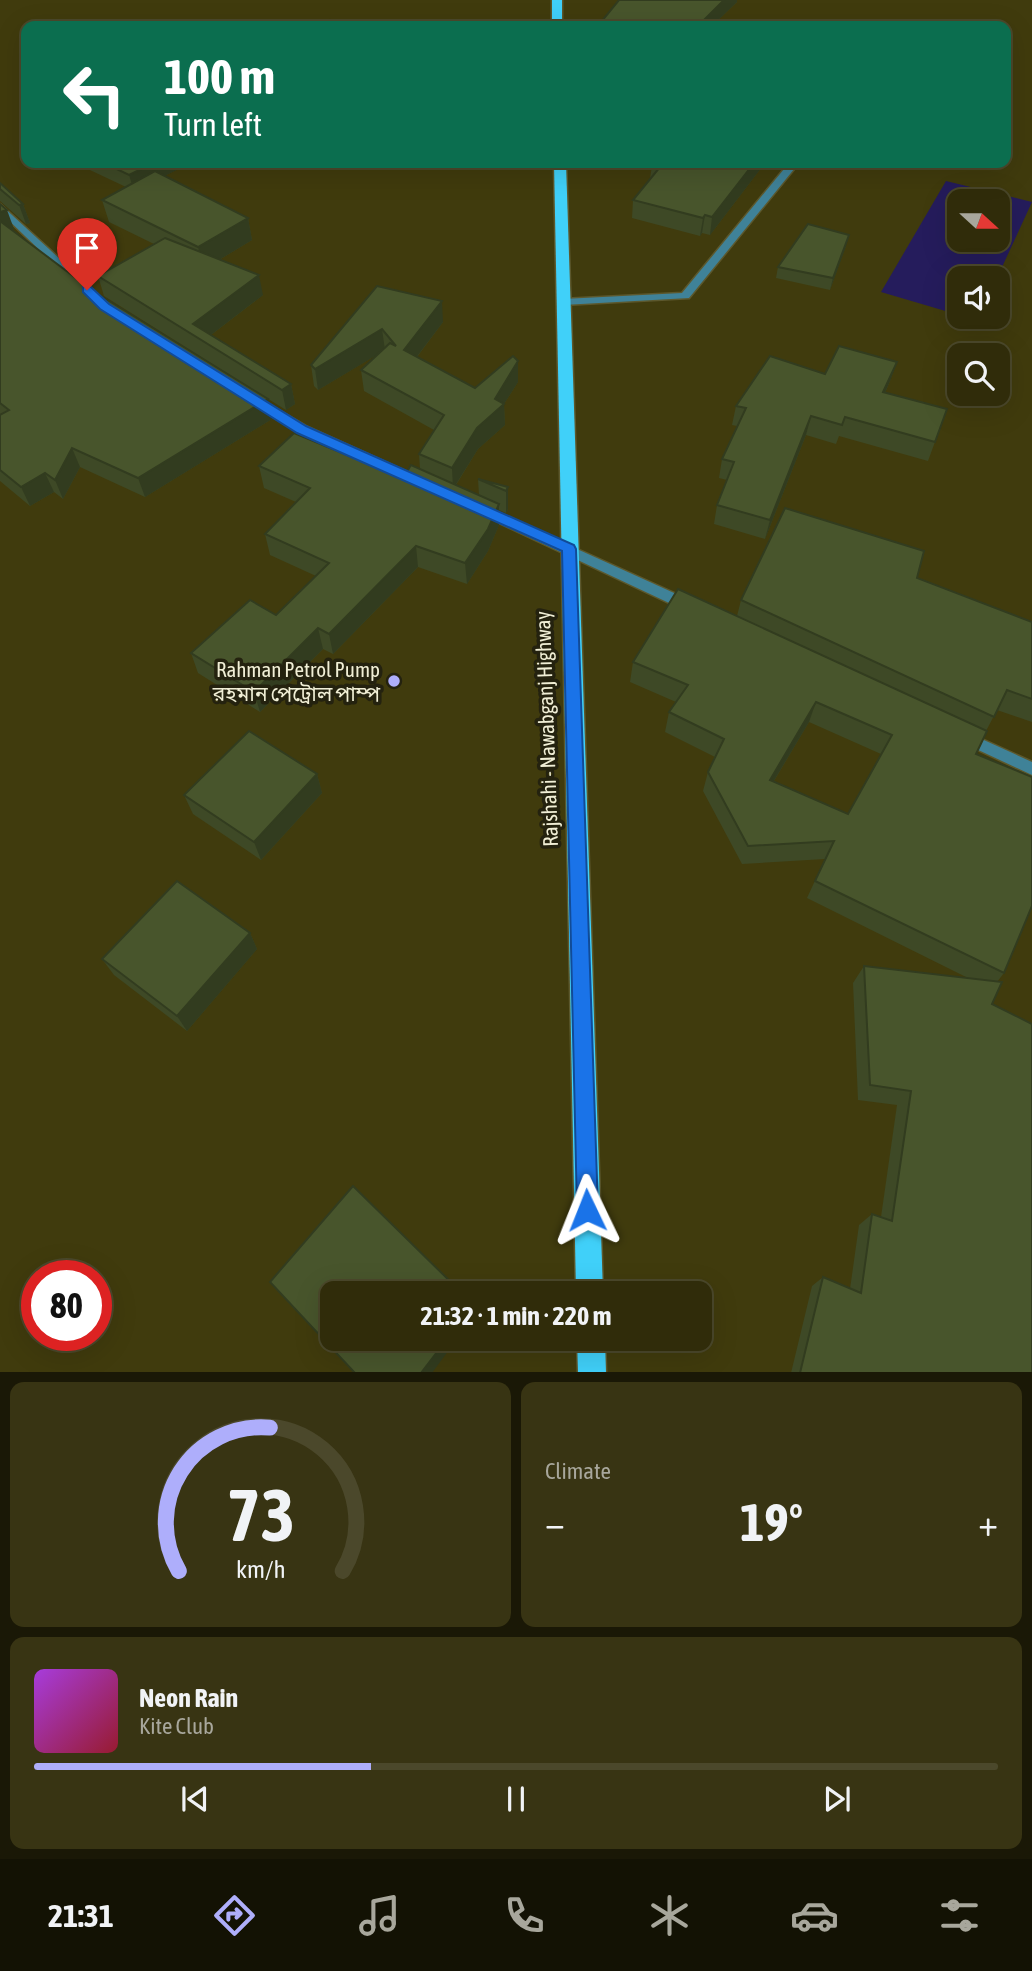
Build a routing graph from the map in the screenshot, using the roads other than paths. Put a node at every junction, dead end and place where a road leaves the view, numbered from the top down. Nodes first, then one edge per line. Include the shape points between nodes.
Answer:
1 (557, 0) edge
2 (557, 21) edge
3 (560, 168) edge
4 (790, 168) edge
5 (0, 207) edge
6 (95, 298) edge
7 (563, 302) junction
8 (244, 393) edge
9 (429, 486) edge
10 (467, 503) edge
11 (569, 549) junction
12 (706, 614) edge
13 (955, 733) edge
14 (1032, 769) edge
15 (590, 1281) edge
16 (591, 1351) edge
17 (592, 1372) edge

1 - 2 highway
3 - 7 highway, Rajshahi - Nawabganj Highway
4 - 7 street via 685,296
5 - 6 street
7 - 11 highway, Rajshahi - Nawabganj Highway
8 - 9 street via 302,429
10 - 11 street
11 - 12 street
11 - 15 highway, Rajshahi - Nawabganj Highway
13 - 14 street
16 - 17 highway

